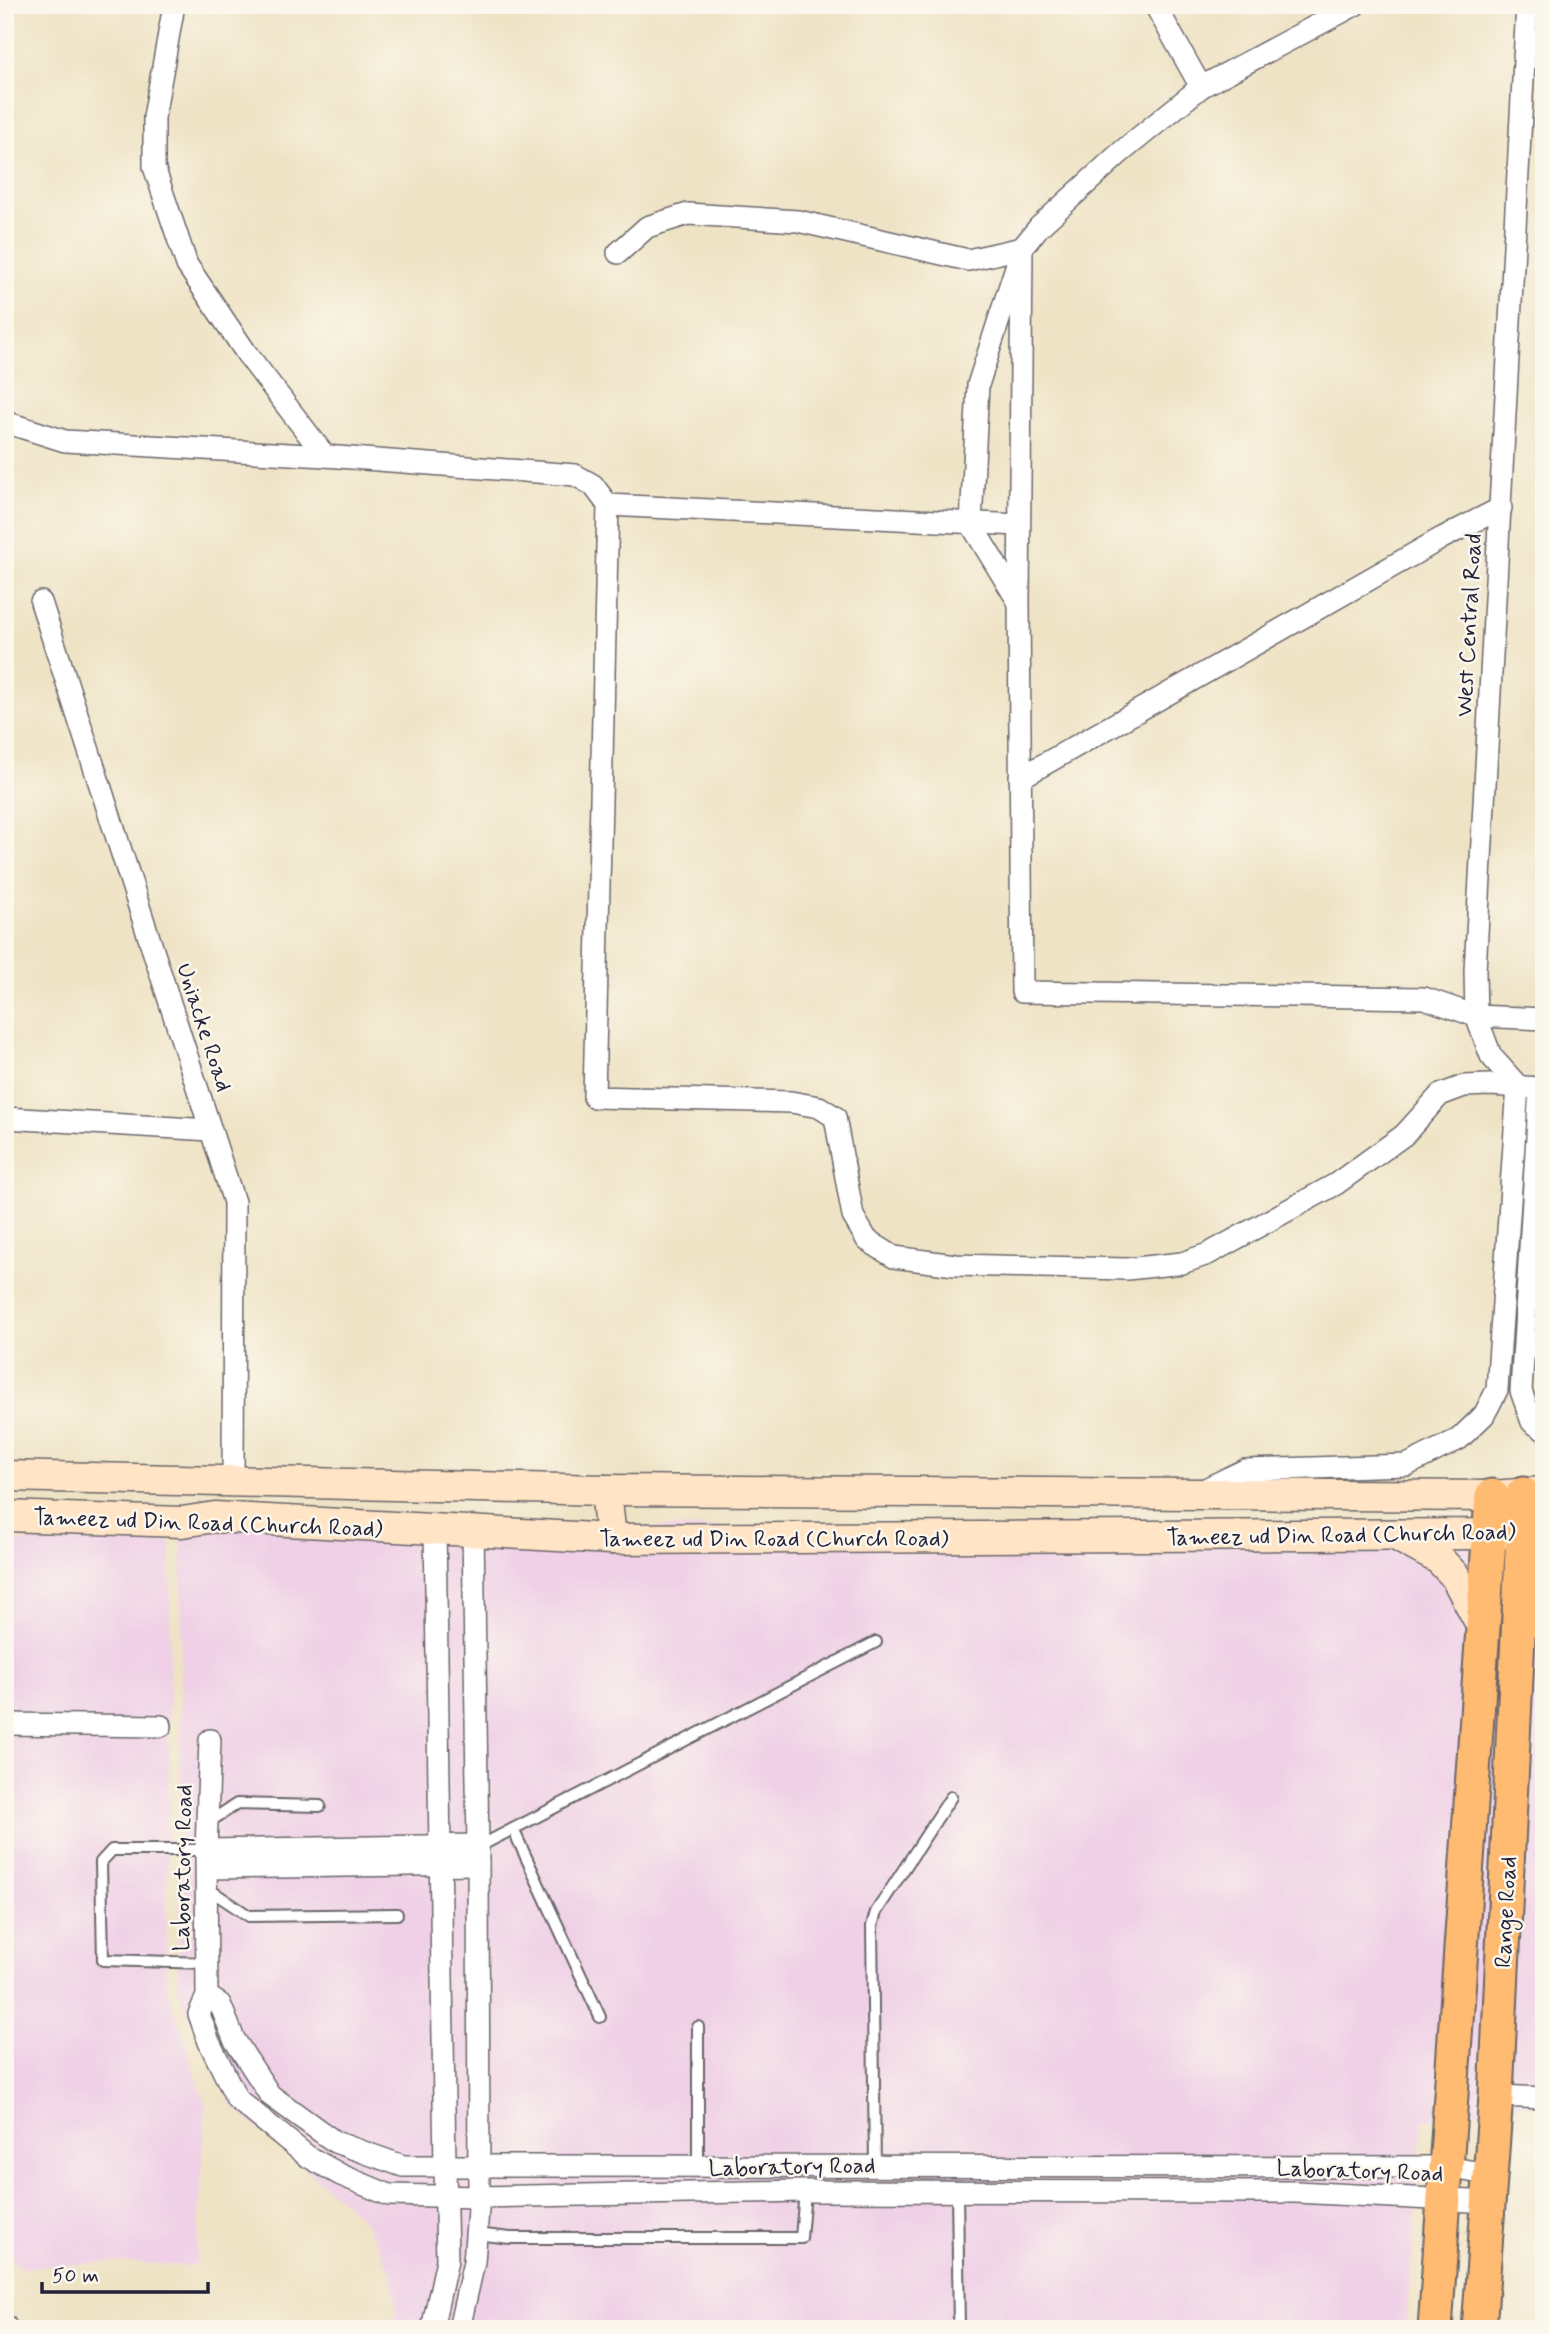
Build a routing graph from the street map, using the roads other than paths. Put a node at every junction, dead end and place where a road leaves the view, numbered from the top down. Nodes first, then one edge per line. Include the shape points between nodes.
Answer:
1 (174, 5) edge
2 (1155, 5) edge
3 (1355, 5) edge
4 (1527, 5) edge
5 (1201, 87) junction
6 (1515, 238) junction
7 (1023, 248) junction
8 (618, 253) dead end
9 (5, 422) edge
10 (325, 456) junction
11 (608, 505) junction
12 (1501, 509) junction
13 (971, 524) junction
14 (1019, 526) junction
15 (41, 602) dead end
16 (1019, 602) junction
17 (1020, 778) junction
18 (1476, 1016) junction
19 (1544, 1019) edge
20 (1518, 1086) junction
21 (1542, 1086) edge
22 (5, 1118) edge
23 (211, 1130) junction
24 (1544, 1430) edge
25 (5, 1476) edge
26 (233, 1481) junction
27 (606, 1490) junction
28 (1196, 1494) junction
29 (1519, 1494) edge
30 (5, 1516) edge
31 (435, 1529) junction
32 (473, 1530) junction
33 (1533, 1531) edge
34 (1394, 1534) junction
35 (1490, 1534) junction
36 (611, 1539) junction
37 (1544, 1577) edge
38 (1484, 1630) junction
39 (1518, 1641) junction
40 (876, 1642) dead end
41 (5, 1724) edge
42 (161, 1726) dead end
43 (210, 1740) dead end
44 (951, 1797) dead end
45 (320, 1806) dead end
46 (207, 1823) junction
47 (513, 1829) junction
48 (478, 1852) junction
49 (441, 1855) junction
50 (207, 1868) junction
51 (397, 1913) dead end
52 (207, 1963) junction
53 (207, 1996) junction
54 (600, 2017) dead end
55 (698, 2027) dead end
56 (1496, 2096) junction
57 (1544, 2098) edge
58 (445, 2166) junction
59 (698, 2166) junction
60 (478, 2167) junction
61 (875, 2167) junction
62 (1446, 2183) junction
63 (1491, 2189) junction
64 (805, 2191) junction
65 (957, 2191) junction
66 (447, 2197) junction
67 (480, 2197) junction
68 (477, 2234) junction
69 (432, 2329) edge
70 (459, 2329) edge
71 (959, 2329) edge
72 (1435, 2329) edge
73 (1479, 2329) edge

1 - 10 street via 155,117 158,179 187,265
2 - 5 street
3 - 5 street
4 - 6 street, West Central Road
5 - 7 street via 1038,227
6 - 12 street, West Central Road
6 - 18 street, West Central Road
7 - 8 street via 968,260 798,221 688,214 647,227
7 - 13 street via 978,385
7 - 14 street
9 - 10 street via 65,440
10 - 11 street via 575,475 593,485
11 - 13 street
11 - 20 street via 594,1097 791,1102 819,1107 835,1117 853,1216 867,1240 894,1257 954,1265 1127,1269 1182,1263 1208,1254 1324,1190 1404,1135 1440,1095 1464,1086
12 - 17 street
12 - 18 street, West Central Road
13 - 14 street
13 - 16 street
14 - 16 street
15 - 23 street, Uniacke Road
16 - 17 street
17 - 18 street via 1021,992 1424,998
18 - 19 street
18 - 20 street, West Central Road via 1491,1056
20 - 21 street
20 - 28 street via 1497,1390 1484,1415 1459,1439 1407,1465 1245,1470
21 - 24 street via 1521,1391 1532,1422
22 - 23 street
23 - 26 street, Uniacke Road via 234,1202
25 - 26 main road, Tameez ud Din Road (Church Road)
26 - 27 main road, Tameez ud Din Road (Church Road)
27 - 28 main road, Tameez ud Din Road (Church Road)
27 - 36 main road
28 - 29 main road, Tameez ud Din Road (Church Road)
29 - 33 main road, Range Road
29 - 35 main road
30 - 31 main road, Tameez ud Din Road (Church Road) via 182,1522 215,1517
31 - 32 main road, Tameez ud Din Road (Church Road)
31 - 49 street
32 - 36 main road, Tameez ud Din Road (Church Road)
32 - 48 street
33 - 35 main road, Tameez ud Din Road (Church Road)
33 - 39 main road, Range Road
34 - 35 main road, Tameez ud Din Road (Church Road)
34 - 36 main road, Tameez ud Din Road (Church Road)
34 - 38 main road via 1439,1559 1455,1576
35 - 38 main road
37 - 39 main road
38 - 62 main road
39 - 56 main road, Range Road
40 - 47 lane
41 - 42 street
43 - 46 street, Laboratory Road
44 - 61 lane via 876,1912 872,1926
45 - 46 lane via 237,1804
46 - 50 street, Laboratory Road
47 - 48 lane
47 - 54 lane
48 - 49 street
48 - 60 street
49 - 50 street
49 - 58 street
50 - 51 lane via 249,1916
50 - 52 street, Laboratory Road
50 - 52 lane via 113,1850 101,1862 103,1960
52 - 53 street, Laboratory Road
53 - 58 street, Laboratory Road via 220,2004 234,2039 270,2095 335,2142 403,2166
53 - 66 street, Laboratory Road via 199,2014 237,2099 307,2156 341,2175 389,2195
55 - 59 lane
56 - 57 street
56 - 63 main road, Range Road
58 - 60 street, Laboratory Road
58 - 66 street
59 - 60 street, Laboratory Road
59 - 61 street, Laboratory Road
60 - 67 street
61 - 62 street, Laboratory Road
62 - 63 street, Laboratory Road
62 - 63 street, Laboratory Road
62 - 65 street, Laboratory Road via 1296,2192
62 - 72 main road
63 - 73 main road, Range Road
64 - 65 street, Laboratory Road
64 - 67 street, Laboratory Road
64 - 68 lane via 801,2238 510,2238
65 - 71 lane
66 - 67 street, Laboratory Road
66 - 69 street via 447,2260
67 - 68 street
68 - 70 street

